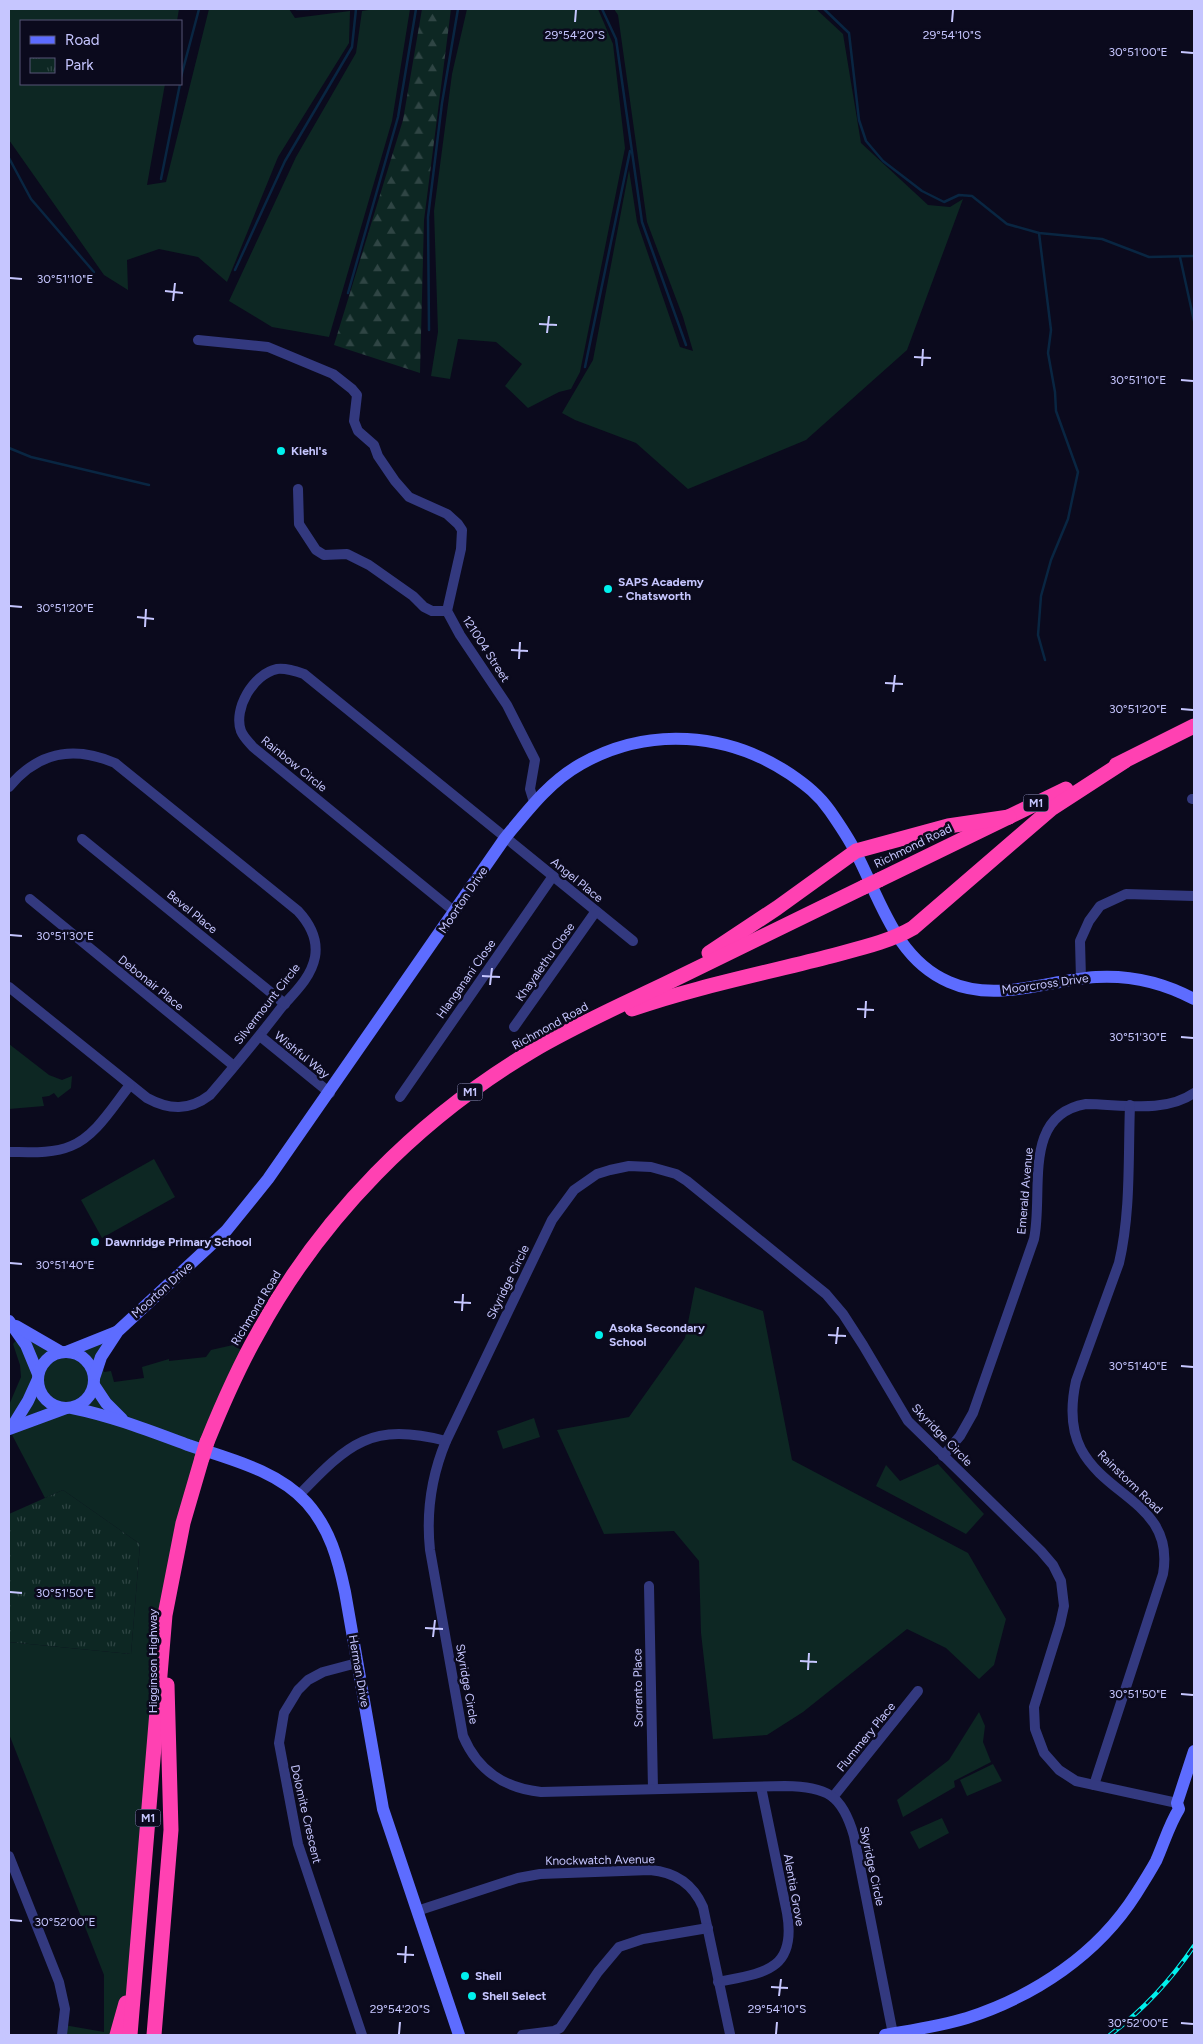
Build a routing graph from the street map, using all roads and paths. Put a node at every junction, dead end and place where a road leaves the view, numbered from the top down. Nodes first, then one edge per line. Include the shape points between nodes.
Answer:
1 (198, 340) dead end
2 (298, 489) dead end
3 (447, 611) junction
4 (1194, 726) edge
5 (1125, 761) junction
6 (9, 787) edge
7 (534, 802) junction
8 (1008, 817) junction
9 (505, 838) junction
10 (82, 839) dead end
11 (856, 851) junction
12 (553, 876) junction
13 (1194, 896) edge
14 (876, 897) joint
15 (30, 899) dead end
16 (596, 911) junction
17 (455, 912) junction
18 (898, 937) junction
19 (633, 940) dead end
20 (1080, 979) junction
21 (9, 987) edge
22 (1194, 999) edge
23 (630, 1000) junction
24 (285, 1004) junction
25 (514, 1028) dead end
26 (260, 1036) junction
27 (532, 1051) junction
28 (234, 1066) junction
29 (130, 1086) junction
30 (330, 1093) junction
31 (1194, 1093) edge
32 (400, 1097) dead end
33 (1130, 1105) junction
34 (9, 1152) edge
35 (9, 1321) edge
36 (118, 1330) junction
37 (64, 1352) junction
38 (38, 1376) junction
39 (94, 1382) junction
40 (69, 1408) junction
41 (126, 1422) junction
42 (10, 1428) edge
43 (446, 1441) junction
44 (943, 1456) junction
45 (299, 1495) junction
46 (649, 1586) dead end
47 (169, 1602) junction
48 (357, 1663) junction
49 (918, 1691) dead end
50 (1194, 1751) edge
51 (1094, 1785) junction
52 (761, 1787) junction
53 (653, 1789) junction
54 (833, 1797) junction
55 (1177, 1803) junction
56 (9, 1856) edge
57 (417, 1911) junction
58 (708, 1928) junction
59 (139, 1932) junction
60 (163, 1935) junction
61 (718, 1982) junction
62 (730, 2034) edge
63 (62, 2035) edge
64 (117, 2035) edge
65 (130, 2035) edge
66 (154, 2035) edge
67 (163, 2035) edge
68 (362, 2035) edge
69 (459, 2035) edge
70 (522, 2035) edge
71 (889, 2035) edge

1 - 3 street, 121004 Street via 268,348 333,374 352,389 357,395 354,415 358,431 374,445 395,481 409,497 447,514 462,530
2 - 3 street via 299,524 316,550 324,555 347,554 369,565 424,607 432,611
3 - 7 street, 121004 Street via 507,705 535,760 530,789
4 - 5 highway, Richmond Road / M1
5 - 8 highway, Richmond Road / M1
5 - 18 highway via 1051,808 913,928
6 - 24 street, Silvermount Circle via 36,763 63,754 94,756 125,770 307,922 316,946 313,964 304,982
7 - 9 street, Moorton Drive
7 - 11 street, Moorton Drive via 569,772 610,752 664,739 716,742 767,759 808,787 830,810
8 - 11 highway via 948,826
8 - 23 highway, Richmond Road / M1, bridge
9 - 12 street, Angel Place
9 - 17 street, Moorton Drive
9 - 17 street, Rainbow Circle via 304,674 284,669 270,671 251,689 241,706 239,722 245,738 253,747
10 - 24 street, Bevel Place
11 - 14 street, Moorton Drive
11 - 23 highway via 729,941
12 - 16 street, Angel Place
12 - 32 street, Hlanganani Close
13 - 20 street via 1126,894 1100,906 1080,941
14 - 18 street, Moorcross Drive
15 - 28 street, Debonair Place
16 - 19 street, Angel Place
16 - 25 street, Khayalethu Close
17 - 30 street, Moorton Drive
18 - 20 street, Moorcross Drive via 920,965 958,986 1000,991
18 - 27 highway via 656,1000
20 - 22 street, Moorcross Drive via 1132,979 1165,986
21 - 29 street, Silvermount Circle
23 - 27 highway, Richmond Road / M1
24 - 26 street, Silvermount Circle
26 - 28 street, Silvermount Circle
26 - 30 street, Wishful Way
27 - 47 highway, Richmond Road / M1, bridge via 424,1128 366,1184 300,1266 258,1332 207,1442 183,1523
28 - 29 street, Silvermount Circle via 210,1095 186,1107 160,1105
29 - 34 street via 80,1142 58,1149
30 - 36 street, Moorton Drive via 226,1231
31 - 33 street, Emerald Avenue via 1171,1104
33 - 44 street, Emerald Avenue via 1076,1105 1061,1112 1046,1130 1034,1239 973,1413
33 - 51 street, Rainstorm Road via 1122,1250 1076,1382 1072,1417 1077,1438 1087,1458 1156,1524 1165,1562
35 - 37 street
35 - 38 street via 26,1345
36 - 37 street, Moorton Drive
36 - 39 street, Moorton Drive via 101,1357
37 - 38 street via 46,1359
37 - 39 street via 85,1359
38 - 40 street via 40,1390 46,1400 55,1406
38 - 42 street via 28,1401
39 - 40 street via 86,1399
39 - 41 street, Herman Drive via 106,1403
40 - 41 street, Herman Drive
40 - 42 street
41 - 45 street, Herman Drive via 269,1474
43 - 44 street, Skyridge Circle via 559,1208 574,1190 597,1174 638,1165 660,1168 687,1181 826,1294 843,1314 908,1421
43 - 45 street via 402,1433 362,1442 332,1460
43 - 53 street, Skyridge Circle via 430,1491 428,1534 464,1736 473,1756 496,1779 527,1791
44 - 51 street, Skyridge Circle via 1041,1551 1057,1572 1063,1588 1063,1615 1036,1702 1035,1729 1044,1753 1059,1770 1076,1781
45 - 48 street, Herman Drive via 318,1517 332,1543 345,1592
46 - 53 street, Sorrento Place
47 - 59 highway, Higginson Highway / M1 via 165,1614
47 - 60 highway, Higginson Highway / M1 via 167,1695 171,1830
48 - 57 street, Herman Drive via 383,1809
48 - 68 street, Dolomite Crescent via 323,1672 298,1690 284,1713 279,1743 298,1844
49 - 54 street, Flummery Place
50 - 55 street
51 - 55 street, Skyridge Circle
52 - 53 street, Skyridge Circle
52 - 54 street, Skyridge Circle via 813,1788
52 - 61 street, Alentia Grove via 788,1920 789,1942 777,1963 763,1972
54 - 71 street, Skyridge Circle via 846,1815 854,1836
55 - 71 street via 1179,1809 1135,1896 1101,1937 1050,1980 1003,2004 952,2022
56 - 63 street via 59,1982 65,2009
57 - 58 street, Knockwatch Avenue via 518,1878 540,1874 650,1870 668,1872 692,1888 703,1907
57 - 69 street, Herman Drive
58 - 61 street, Knockwatch Avenue
58 - 70 street via 643,1938 620,1946 560,2028
59 - 64 highway
59 - 65 highway, Higginson Highway / M1
60 - 66 highway, Higginson Highway / M1
60 - 67 highway
61 - 62 street, Knockwatch Avenue

